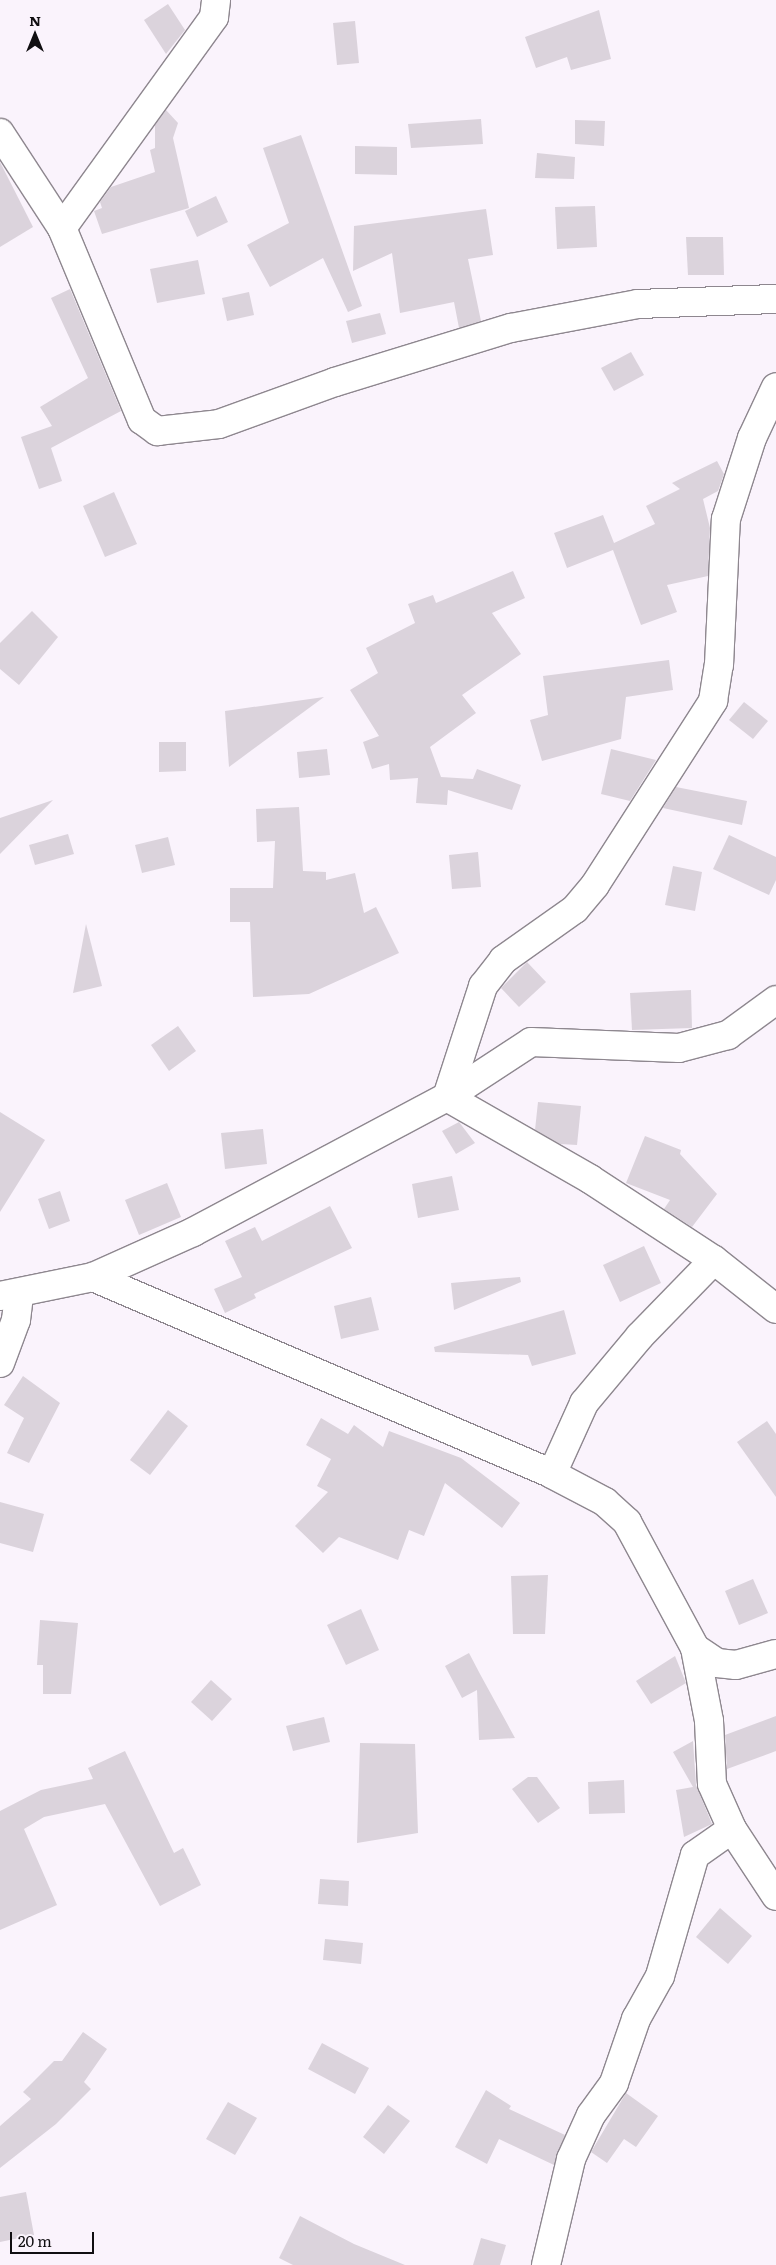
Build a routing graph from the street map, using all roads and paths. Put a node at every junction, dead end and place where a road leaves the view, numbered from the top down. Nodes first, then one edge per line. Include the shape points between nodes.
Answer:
1 (216, 0) edge
2 (0, 133) edge
3 (62, 228) junction
4 (776, 299) edge
5 (776, 387) edge
6 (776, 1000) edge
7 (448, 1097) junction
8 (714, 1260) junction
9 (93, 1277) junction
10 (10, 1295) edge
11 (776, 1309) edge
12 (0, 1363) edge
13 (552, 1474) junction
14 (695, 1648) junction
15 (776, 1654) edge
16 (732, 1829) junction
17 (776, 1896) edge
18 (546, 2265) edge

1 - 3 street via 214,17
2 - 3 street
3 - 4 street via 142,420 156,430 219,424 335,382 511,328 638,304
5 - 7 street via 752,438 726,519 720,656 713,701 595,885 574,909 503,960 482,986
6 - 7 street via 728,1035 679,1048 531,1042
7 - 8 street via 590,1180
7 - 9 street via 193,1232
8 - 11 street
8 - 13 street via 640,1336 584,1403
9 - 10 street
9 - 13 street
10 - 12 street via 16,1320
13 - 14 street via 605,1502 627,1522
14 - 15 street via 717,1663 736,1665
14 - 16 street via 709,1721 712,1784
16 - 17 street
16 - 18 street via 696,1855 660,1976 636,2019 614,2084 591,2115 571,2159

